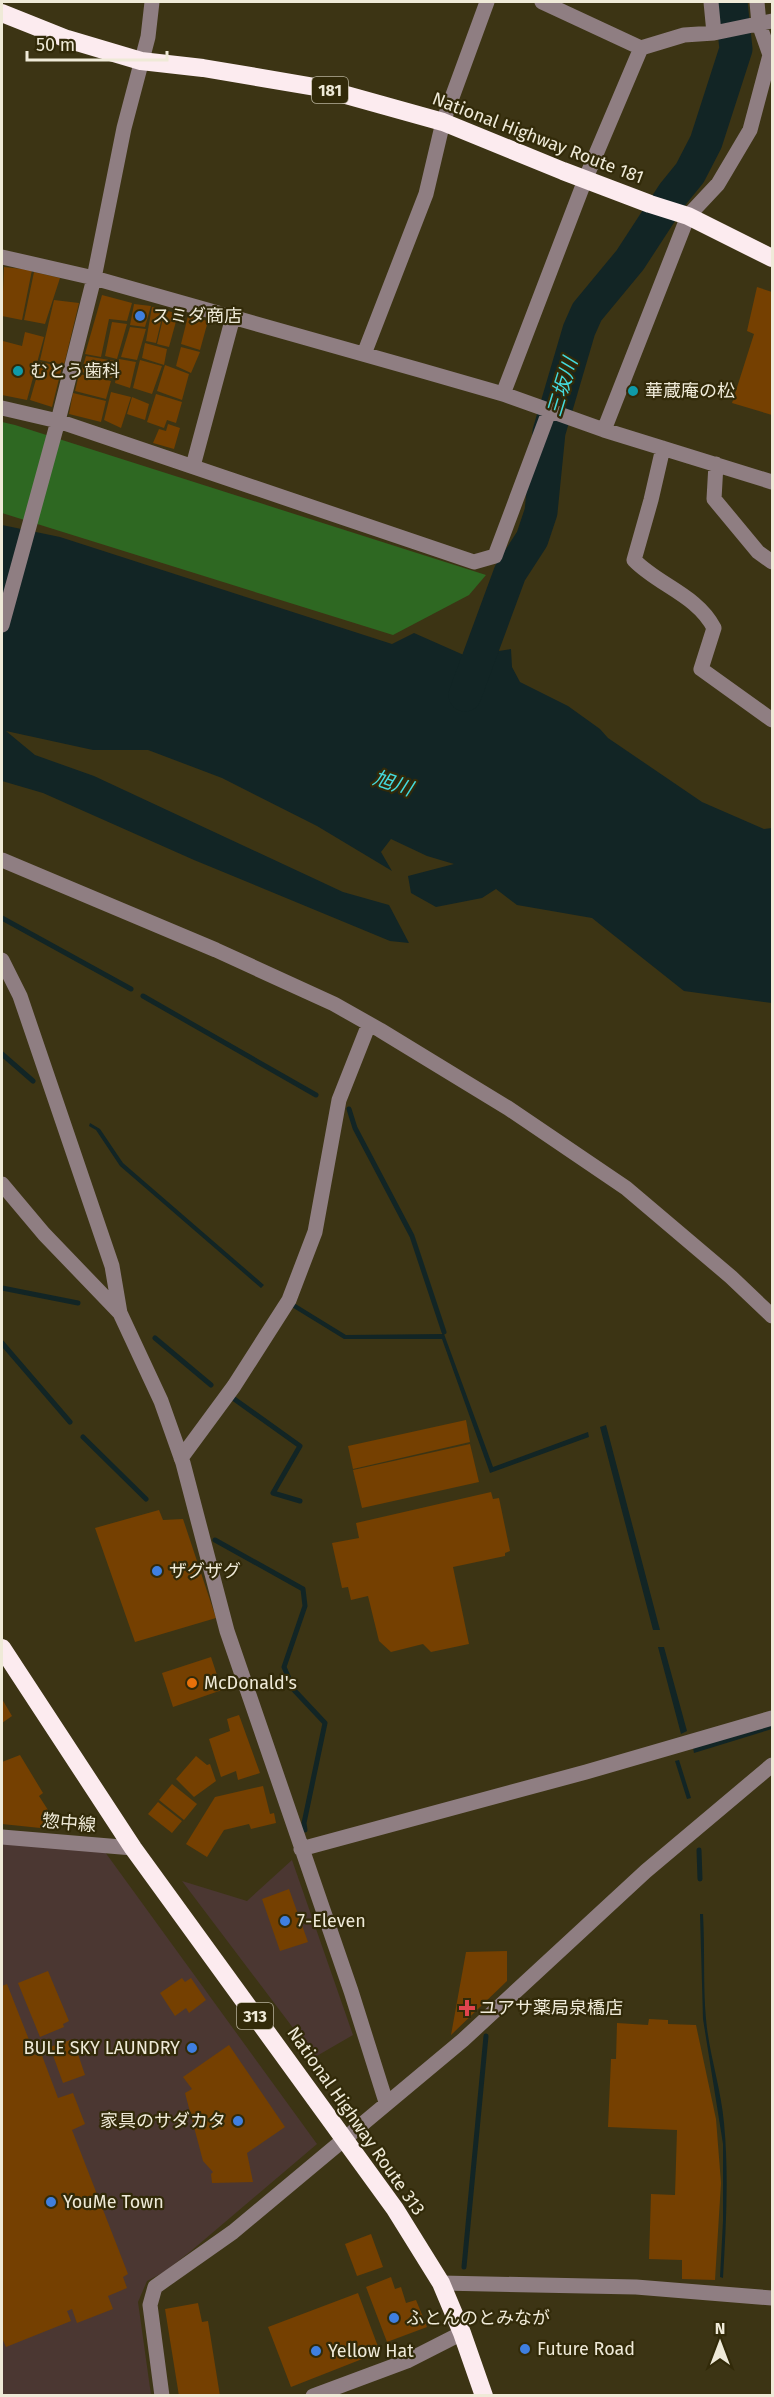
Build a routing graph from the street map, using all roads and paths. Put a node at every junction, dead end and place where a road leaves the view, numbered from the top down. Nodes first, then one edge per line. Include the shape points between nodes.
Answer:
1 (152, 2) edge
2 (487, 2) edge
3 (542, 2) edge
4 (711, 2) edge
5 (757, 2) edge
6 (2, 13) edge
7 (761, 24) edge
8 (714, 33) junction
9 (641, 48) junction
10 (141, 61) junction
11 (443, 122) junction
12 (585, 180) junction
13 (688, 216) junction
14 (2, 256) edge
15 (772, 258) edge
16 (94, 278) junction
17 (233, 317) junction
18 (364, 354) junction
19 (503, 394) junction
20 (2, 408) edge
21 (550, 410) junction
22 (58, 421) junction
23 (604, 430) junction
24 (663, 448) junction
25 (716, 464) junction
26 (193, 466) junction
27 (772, 482) edge
28 (772, 562) edge
29 (2, 625) edge
30 (772, 720) edge
31 (2, 860) edge
32 (2, 960) edge
33 (369, 1024) junction
34 (2, 1184) edge
35 (120, 1313) junction
36 (772, 1316) edge
37 (181, 1458) junction
38 (2, 1648) edge
39 (772, 1718) edge
40 (772, 1765) edge
41 (2, 1837) edge
42 (133, 1848) junction
43 (301, 1849) junction
44 (386, 2103) junction
45 (343, 2138) junction
46 (441, 2283) junction
47 (772, 2298) edge
48 (462, 2333) junction
49 (162, 2396) edge
50 (313, 2396) edge
51 (484, 2396) edge

1 - 10 street
2 - 11 street
3 - 9 street
4 - 8 street
5 - 7 street
6 - 10 highway, National Highway Route 181 / 181 via 67,39
7 - 8 street
7 - 13 street via 770,54 750,130 718,184
8 - 9 street via 684,35
9 - 12 street
10 - 11 highway, National Highway Route 181 / 181 via 321,88
10 - 16 street
11 - 12 highway, National Highway Route 181 / 181
11 - 18 street via 426,194
12 - 13 highway, National Highway Route 181 / 181
12 - 19 street
13 - 15 highway, National Highway Route 181 / 181
13 - 23 street
14 - 16 street
16 - 17 street
16 - 22 street
17 - 18 street
17 - 26 street
18 - 19 street
19 - 21 street
20 - 22 street
21 - 23 street
21 - 26 street via 495,556 474,562
22 - 26 street
22 - 29 street
23 - 24 street
24 - 25 street
24 - 30 street via 634,560 707,614 714,627 701,669
25 - 27 street
25 - 28 street via 714,499 758,552
31 - 33 street via 216,950
32 - 35 street via 20,996 112,1266
33 - 36 street via 508,1108 626,1188 731,1276
33 - 37 street via 339,1100 315,1232 288,1300 234,1386
34 - 35 street
35 - 37 street via 161,1401
37 - 43 street via 227,1631
38 - 42 highway, National Highway Route 313 / 313
39 - 43 street
40 - 44 street via 646,1871 463,2040
41 - 42 street, 惣中線
42 - 45 highway, National Highway Route 313 / 313
43 - 44 street
44 - 45 street
45 - 46 highway, National Highway Route 313 / 313 via 395,2209
45 - 49 street via 233,2232 155,2287 150,2305
46 - 47 street via 636,2287
46 - 48 highway, National Highway Route 313 / 313
48 - 50 street via 407,2361
48 - 51 highway, National Highway Route 313 / 313

